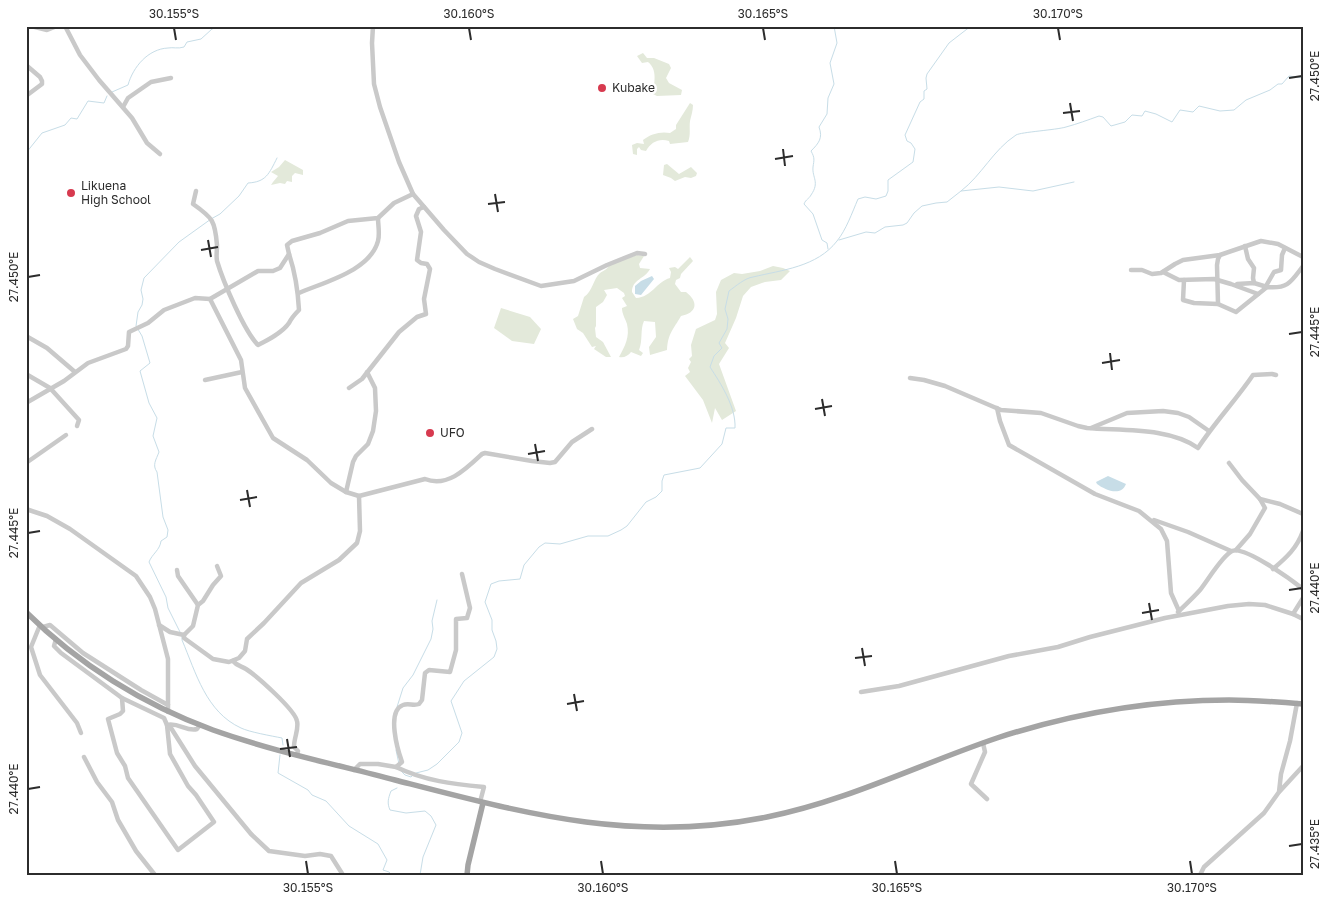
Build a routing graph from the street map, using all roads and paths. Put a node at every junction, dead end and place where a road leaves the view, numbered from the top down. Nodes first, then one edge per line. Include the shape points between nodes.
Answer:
1 (31, 26) edge
2 (57, 26) edge
3 (65, 26) edge
4 (373, 26) edge
5 (26, 65) edge
6 (171, 78) dead end
7 (26, 96) edge
8 (123, 107) junction
9 (160, 154) dead end
10 (196, 191) dead end
11 (413, 194) junction
12 (424, 207) junction
13 (378, 218) junction
14 (1245, 246) junction
15 (1285, 248) junction
16 (289, 254) junction
17 (645, 254) dead end
18 (1220, 255) junction
19 (1303, 257) edge
20 (1303, 266) edge
21 (1131, 270) dead end
22 (1163, 272) junction
23 (1184, 280) junction
24 (1217, 280) junction
25 (1254, 283) junction
26 (1237, 286) junction
27 (1266, 286) junction
28 (228, 288) junction
29 (299, 294) junction
30 (1258, 294) junction
31 (210, 298) junction
32 (1218, 304) junction
33 (26, 336) edge
34 (76, 372) junction
35 (242, 372) junction
36 (367, 372) junction
37 (26, 374) edge
38 (1276, 375) dead end
39 (910, 378) dead end
40 (206, 380) dead end
41 (50, 388) junction
42 (349, 388) dead end
43 (26, 403) edge
44 (997, 408) junction
45 (77, 426) dead end
46 (1091, 428) junction
47 (592, 429) dead end
48 (1209, 431) junction
49 (66, 435) dead end
50 (26, 463) edge
51 (1229, 463) dead end
52 (346, 492) junction
53 (359, 496) junction
54 (1260, 499) junction
55 (26, 509) edge
56 (1303, 514) edge
57 (1152, 520) junction
58 (1169, 525) junction
59 (1303, 531) edge
60 (1167, 541) junction
61 (1234, 551) junction
62 (216, 566) dead end
63 (1273, 569) junction
64 (177, 570) dead end
65 (462, 574) dead end
66 (1303, 589) edge
67 (1303, 598) edge
68 (198, 606) junction
69 (1179, 611) junction
70 (26, 612) edge
71 (1293, 614) junction
72 (1173, 617) junction
73 (1303, 619) edge
74 (159, 625) junction
75 (42, 626) junction
76 (184, 635) junction
77 (56, 639) junction
78 (233, 661) junction
79 (861, 692) dead end
80 (122, 698) junction
81 (1300, 704) edge
82 (168, 708) junction
83 (200, 725) junction
84 (168, 726) junction
85 (81, 733) dead end
86 (983, 743) junction
87 (297, 756) junction
88 (84, 757) dead end
89 (1303, 766) edge
90 (396, 767) junction
91 (354, 770) junction
92 (1279, 792) junction
93 (987, 799) dead end
94 (481, 803) junction
95 (155, 875) edge
96 (343, 875) edge
97 (467, 875) edge
98 (1200, 875) edge

1 - 2 street via 47,30
3 - 8 street via 80,55
4 - 11 street via 373,74 378,100
5 - 7 street via 42,81
6 - 8 street via 151,82 128,98
8 - 9 street via 147,143
10 - 28 street via 193,204 208,215 215,226 217,260
11 - 12 street
11 - 13 street via 394,203
12 - 17 street via 467,254 536,285 574,281 637,253
12 - 36 street via 416,216 421,232 417,260 430,269 424,299 426,314 399,332
13 - 16 street via 348,221 292,241 287,246
13 - 29 street via 378,243 369,258 352,272
14 - 15 street via 1261,241
14 - 18 street
14 - 25 street via 1254,268
15 - 19 street
15 - 27 street via 1281,270 1274,272
16 - 28 street via 280,268 258,271
16 - 29 street
18 - 22 street via 1183,260
18 - 24 street
20 - 27 street via 1292,282 1282,288
21 - 22 street via 1152,274
22 - 23 street
23 - 24 street
23 - 32 street via 1183,300
24 - 26 street
24 - 32 street
25 - 26 street
25 - 27 street
26 - 30 street
27 - 30 street
28 - 29 street via 242,321 258,345 272,337 299,310
28 - 31 street
30 - 32 street via 1236,312
31 - 34 street via 195,298 164,310 130,332 126,349 88,363
31 - 35 street via 241,360
33 - 34 street via 47,348
34 - 41 street
35 - 40 street
35 - 52 street via 245,388 273,438
36 - 42 street
36 - 52 street via 375,388 374,430 368,444 353,462
37 - 41 street
38 - 48 street via 1254,375
39 - 44 street via 945,386
41 - 43 street
41 - 45 street via 79,420
44 - 46 street via 1041,413
44 - 57 street via 1009,445 1095,494 1113,499
46 - 48 street via 1127,413 1163,411 1189,417
46 - 48 street via 1149,432 1186,441 1198,448
47 - 53 street via 572,442 555,462 485,453 459,474 444,481 425,479
49 - 50 street
51 - 54 street
52 - 53 street
53 - 78 street via 357,543 339,560 301,583 247,639 244,651
54 - 56 street
54 - 61 street via 1264,511 1250,534
55 - 74 street via 47,516 70,530 136,576 150,597
57 - 58 street
57 - 60 street
58 - 60 street
58 - 61 street
59 - 63 street via 1298,544
60 - 69 street via 1171,592
61 - 63 street via 1254,557
61 - 69 street
62 - 68 street via 221,576
63 - 66 street
64 - 68 street
65 - 90 street via 470,608 467,618 456,619 456,650 450,672 430,670 425,673 422,700 419,704 399,708 394,730 402,762
67 - 71 street
68 - 76 street via 193,626
69 - 72 street
70 - 75 main road
71 - 72 street via 1266,605 1249,604
71 - 73 street
72 - 79 street via 899,686
74 - 76 street
74 - 82 street via 168,659
75 - 77 main road
75 - 82 street via 50,626 83,654
75 - 85 street via 31,647 40,675 70,713
76 - 78 street via 213,659
77 - 80 street via 54,646 61,654
77 - 82 main road via 114,682
78 - 87 street via 256,676 296,715 298,729 294,747 298,751
80 - 84 street via 164,718
80 - 84 street via 123,711 108,719 117,753 128,778 178,850 214,822 170,754
81 - 86 main road via 1212,700 1133,707 1052,722
81 - 92 street
82 - 83 main road
83 - 84 street via 192,730 175,724
83 - 87 main road
84 - 96 street via 205,778 251,834 269,850 305,856 331,856
86 - 93 street via 985,752 971,784
86 - 94 main road via 810,806 719,824 652,828 609,826
87 - 91 main road
88 - 95 street via 112,802 118,820 136,851
89 - 92 street
90 - 91 street via 360,764
90 - 94 street via 439,782 484,787
91 - 94 main road
92 - 98 street via 1264,813 1204,867
94 - 97 main road

